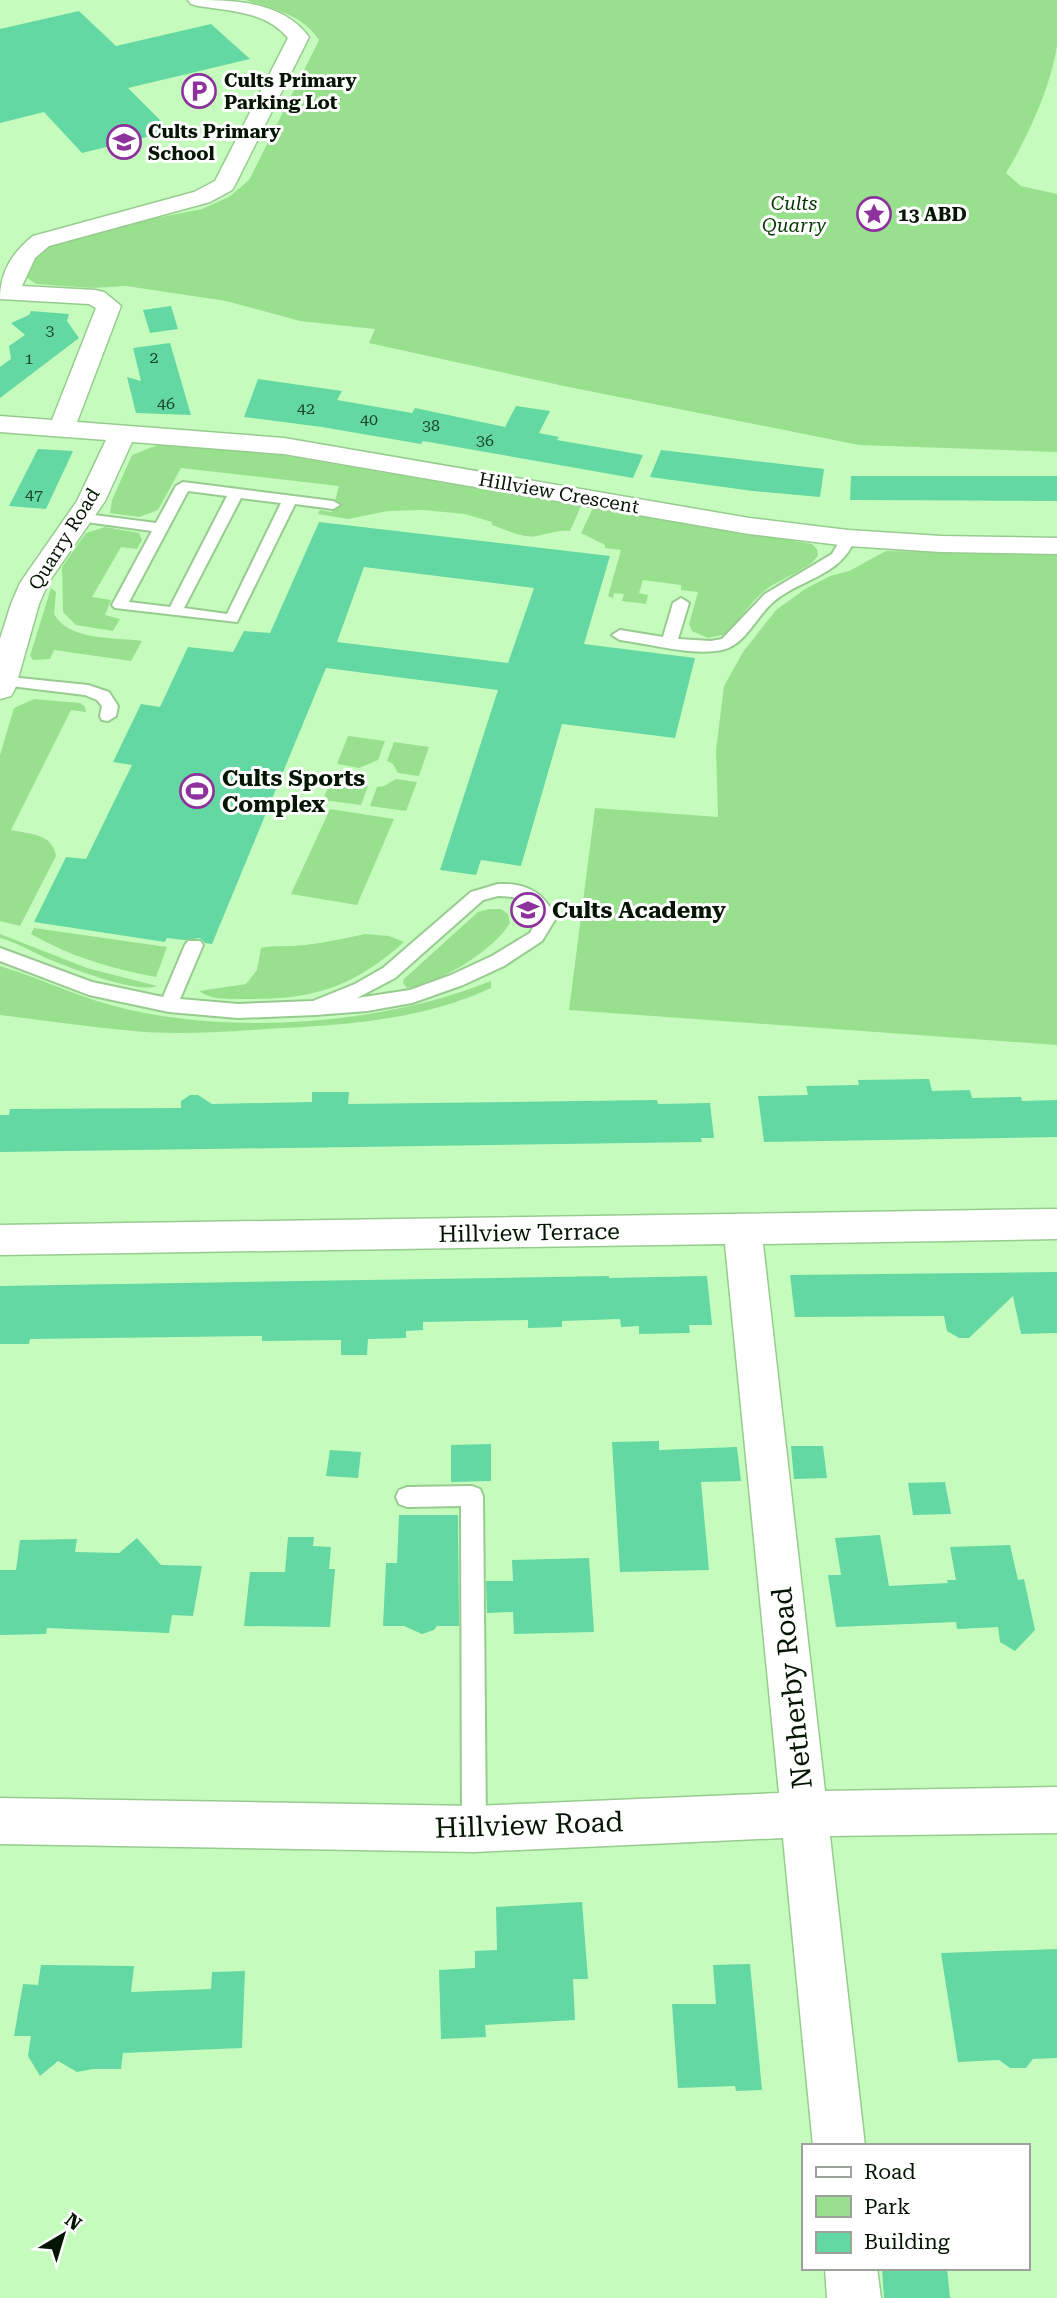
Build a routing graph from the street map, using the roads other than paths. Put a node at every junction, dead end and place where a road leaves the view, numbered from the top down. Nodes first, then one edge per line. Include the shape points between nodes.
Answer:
1 (198, 0) edge
2 (3, 292) edge
3 (0, 424) edge
4 (62, 428) junction
5 (123, 433) junction
6 (236, 493) junction
7 (290, 499) junction
8 (332, 505) dead end
9 (79, 517) junction
10 (160, 528) junction
11 (848, 538) junction
12 (1057, 546) edge
13 (681, 603) dead end
14 (12, 604) edge
15 (175, 611) junction
16 (620, 635) dead end
17 (670, 641) junction
18 (1, 684) edge
19 (108, 716) dead end
20 (194, 945) dead end
21 (0, 954) edge
22 (169, 1005) junction
23 (314, 1008) junction
24 (1057, 1224) edge
25 (743, 1230) junction
26 (0, 1240) edge
27 (407, 1497) dead end
28 (1057, 1810) edge
29 (806, 1814) junction
30 (0, 1821) edge
31 (474, 1829) junction
32 (839, 2144) edge
33 (851, 2270) edge
34 (854, 2298) edge

1 - 2 street via 269,14 299,37 224,185 202,197 41,241 25,254
2 - 4 street via 95,297 109,306
3 - 4 street, Hillview Crescent
4 - 5 street, Hillview Crescent
5 - 9 street, Quarry Road
5 - 11 street, Hillview Crescent via 284,446 749,526
6 - 7 lane
6 - 10 lane via 183,486
6 - 15 lane
7 - 8 lane
7 - 15 lane via 232,618
9 - 10 lane
9 - 14 street, Quarry Road
10 - 15 lane via 120,605
11 - 12 street, Hillview Crescent
11 - 17 lane via 847,547 835,561 768,598 723,645
13 - 17 lane
14 - 18 street, Quarry Road
16 - 17 lane
18 - 19 lane via 88,690 103,696 110,706
20 - 22 lane
21 - 22 lane via 89,988
22 - 23 lane via 238,1011
23 - 23 lane via 383,978 477,896 490,890 529,894 545,910 547,918 536,937 457,980 412,996
24 - 25 street, Hillview Terrace
25 - 26 street, Hillview Terrace
25 - 29 street, Netherby Road
27 - 31 lane via 472,1496
28 - 29 street, Hillview Road
29 - 31 street, Hillview Road
29 - 32 street, Netherby Road
30 - 31 street, Hillview Road
33 - 34 street

